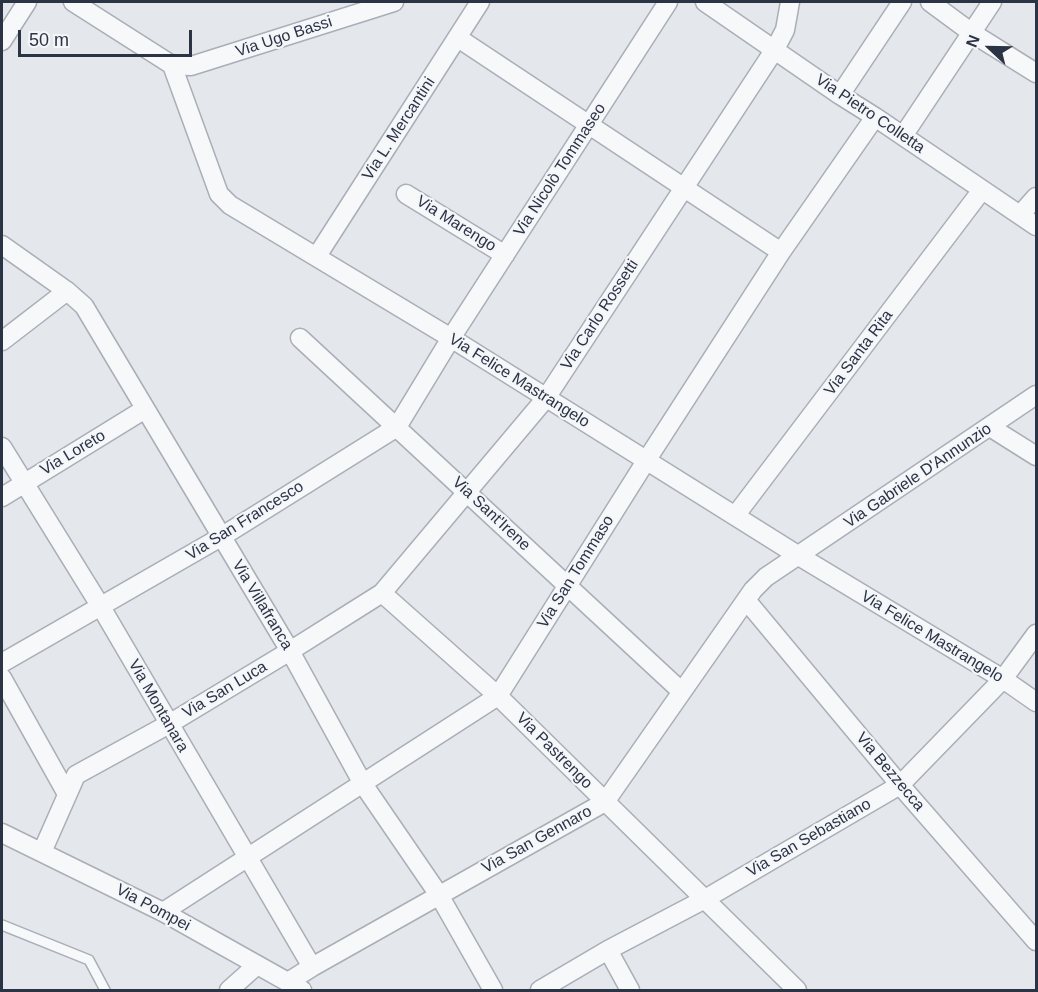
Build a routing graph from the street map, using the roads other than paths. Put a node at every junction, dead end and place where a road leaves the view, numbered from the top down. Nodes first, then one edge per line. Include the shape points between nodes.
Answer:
1 (27, 2) edge
2 (73, 2) edge
3 (394, 2) edge
4 (480, 2) edge
5 (668, 2) edge
6 (705, 2) edge
7 (790, 2) edge
8 (902, 2) edge
9 (930, 2) edge
10 (992, 2) edge
11 (972, 33) junction
12 (458, 38) junction
13 (2, 41) edge
14 (775, 49) junction
15 (172, 65) junction
16 (1036, 73) edge
17 (840, 95) junction
18 (875, 117) junction
19 (590, 124) junction
20 (903, 136) junction
21 (684, 187) junction
22 (982, 190) junction
23 (406, 194) dead end
24 (1036, 197) edge
25 (1020, 215) junction
26 (1036, 226) edge
27 (2, 245) edge
28 (781, 252) junction
29 (505, 255) junction
30 (317, 256) junction
31 (67, 291) junction
32 (300, 338) dead end
33 (451, 338) junction
34 (2, 341) edge
35 (1036, 395) edge
36 (546, 398) junction
37 (145, 409) junction
38 (397, 427) junction
39 (990, 427) junction
40 (2, 447) edge
41 (1036, 456) edge
42 (646, 460) junction
43 (24, 483) junction
44 (468, 492) junction
45 (2, 497) edge
46 (735, 516) junction
47 (221, 537) junction
48 (799, 556) junction
49 (567, 586) junction
50 (382, 593) junction
51 (746, 600) junction
52 (101, 607) junction
53 (1036, 634) edge
54 (290, 651) junction
55 (2, 663) edge
56 (2, 678) edge
57 (1003, 680) junction
58 (681, 691) junction
59 (498, 696) junction
60 (1036, 702) edge
61 (169, 724) junction
62 (363, 784) junction
63 (900, 785) junction
64 (67, 794) junction
65 (605, 801) junction
66 (2, 833) edge
67 (42, 852) junction
68 (247, 858) junction
69 (439, 895) junction
70 (705, 899) junction
71 (163, 912) junction
72 (2, 925) edge
73 (1036, 941) edge
74 (608, 950) junction
75 (257, 965) junction
76 (312, 967) junction
77 (295, 986) edge
78 (105, 990) edge
79 (229, 990) edge
80 (494, 990) edge
81 (540, 990) edge
82 (630, 990) edge
83 (797, 990) edge

1 - 13 street
2 - 15 street
3 - 15 street, Via Ugo Bassi via 191,66
4 - 12 street, Via L. Mercantini
5 - 19 street, Via Nicolò Tommaseo
6 - 14 street, Via Pietro Colletta
7 - 14 street, Via Carlo Rossetti
8 - 17 street
9 - 11 street
10 - 11 street
11 - 16 street
11 - 20 street
12 - 19 street
12 - 30 street, Via L. Mercantini
14 - 17 street, Via Pietro Colletta
14 - 21 street, Via Carlo Rossetti
15 - 30 street, Via Felice Mastrangelo via 219,194 230,205
17 - 18 street, Via Pietro Colletta
18 - 20 street, Via Pietro Colletta
18 - 28 street, Via San Tommaso
19 - 21 street
19 - 29 street, Via Nicolò Tommaseo
20 - 22 street, Via Pietro Colletta
21 - 28 street
21 - 36 street, Via Carlo Rossetti
22 - 25 street, Via Pietro Colletta
22 - 46 street, Via Santa Rita
23 - 29 street, Via Marengo
24 - 25 street
25 - 26 street, Via Pietro Colletta
27 - 31 street, Via Villafranca
28 - 42 street, Via San Tommaso
29 - 33 street, Via Nicolò Tommaseo
30 - 33 street, Via Felice Mastrangelo
31 - 34 street
31 - 37 street, Via Villafranca via 84,306
32 - 38 street, Via Sant'Irene
33 - 36 street, Via Felice Mastrangelo
33 - 38 street, Via San Francesco
35 - 39 street, Via Gabriele D'Annunzio
36 - 42 street, Via Felice Mastrangelo
36 - 44 street, Via Carlo Rossetti
37 - 43 street, Via Loreto
37 - 47 street, Via Villafranca
38 - 44 street, Via Sant'Irene
38 - 47 street, Via San Francesco
39 - 41 street
39 - 48 street, Via Gabriele D'Annunzio
40 - 43 street, Via Montanara
42 - 46 street, Via Felice Mastrangelo
42 - 49 street, Via San Tommaso
43 - 45 street, Via Loreto
43 - 52 street, Via Montanara
44 - 49 street, Via Sant'Irene
44 - 50 street, Via Carlo Rossetti
46 - 48 street, Via Felice Mastrangelo
47 - 52 street, Via San Francesco
47 - 54 street, Via Villafranca
48 - 51 street, Via San Gennaro via 766,577
48 - 57 street, Via Felice Mastrangelo
49 - 58 street, Via Sant'Irene
49 - 59 street, Via San Tommaso
50 - 54 street, Via Carlo Rossetti
50 - 59 street, Via Pastrengo
51 - 58 street, Via San Gennaro
51 - 63 street, Via Bezzecca
52 - 55 street, Via San Francesco
52 - 61 street, Via Montanara
53 - 57 street, Via San Sebastiano
54 - 61 street, Via San Luca
54 - 62 street, Via Villafranca
56 - 64 street
57 - 60 street, Via Felice Mastrangelo
57 - 63 street, Via San Sebastiano
58 - 65 street, Via San Gennaro
59 - 62 street, Via San Tommaso
59 - 65 street, Via Pastrengo
61 - 64 street, Via San Luca via 76,775
61 - 68 street, Via Montanara
62 - 68 street, Via San Tommaso
62 - 69 street, Via Villafranca
63 - 70 street, Via San Sebastiano
63 - 73 street, Via Bezzecca
64 - 67 street, Via San Luca
65 - 69 street, Via San Gennaro
65 - 70 street, Via Pastrengo
66 - 67 street, Via Pompei
67 - 71 street, Via Pompei
68 - 71 street, Via San Tommaso
68 - 76 street, Via Montanara
69 - 76 street, Via San Gennaro
69 - 80 street, Via Villafranca
70 - 74 street, Via San Sebastiano
70 - 83 street, Via Pastrengo
71 - 75 street, Via Pompei
72 - 78 lane via 89,960
74 - 81 street, Via San Sebastiano
74 - 82 street
75 - 77 street, Via Pompei
75 - 79 street
76 - 77 street, Via San Gennaro

